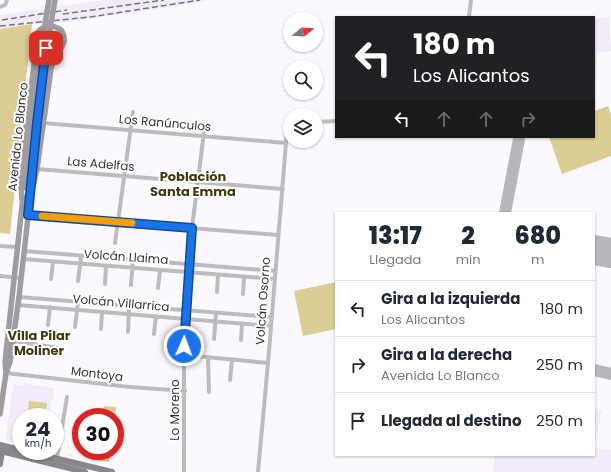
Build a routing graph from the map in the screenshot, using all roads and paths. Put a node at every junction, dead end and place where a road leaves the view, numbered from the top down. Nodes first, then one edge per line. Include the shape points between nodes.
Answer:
1 (50, 0) edge
2 (55, 0) edge
3 (471, 0) edge
4 (7, 2) edge
5 (0, 7) edge
6 (469, 16) edge
7 (133, 112) dead end
8 (335, 121) edge
9 (323, 122) edge
10 (37, 123) junction
11 (205, 124) dead end
12 (131, 130) junction
13 (204, 136) junction
14 (283, 143) edge
15 (286, 148) edge
16 (37, 169) junction
17 (125, 176) junction
18 (198, 182) junction
19 (283, 189) junction
20 (22, 200) junction
21 (30, 200) junction
22 (28, 215) junction
23 (119, 222) junction
24 (192, 228) junction
25 (278, 235) junction
26 (115, 244) dead end
27 (0, 246) edge
28 (17, 247) junction
29 (24, 251) junction
30 (81, 256) junction
31 (23, 259) junction
32 (133, 260) junction
33 (53, 262) junction
34 (80, 264) junction
35 (189, 265) junction
36 (106, 266) junction
37 (133, 268) junction
38 (160, 270) junction
39 (275, 271) junction
40 (188, 272) junction
41 (218, 275) junction
42 (0, 276) edge
43 (14, 277) junction
44 (244, 277) junction
45 (21, 278) junction
46 (51, 279) dead end
47 (275, 279) junction
48 (78, 281) dead end
49 (105, 284) dead end
50 (131, 286) dead end
51 (158, 288) dead end
52 (217, 292) dead end
53 (243, 294) dead end
54 (19, 297) junction
55 (78, 302) junction
56 (18, 305) junction
57 (129, 306) junction
58 (50, 307) junction
59 (77, 310) junction
60 (186, 310) junction
61 (102, 312) junction
62 (216, 313) junction
63 (129, 314) junction
64 (156, 316) junction
65 (272, 317) junction
66 (186, 319) junction
67 (215, 321) junction
68 (242, 324) junction
69 (48, 326) dead end
70 (271, 326) junction
71 (75, 327) dead end
72 (101, 329) dead end
73 (128, 332) dead end
74 (154, 334) dead end
75 (214, 339) dead end
76 (241, 340) dead end
77 (13, 341) junction
78 (59, 348) dead end
79 (184, 355) junction
80 (208, 359) junction
81 (232, 361) junction
82 (268, 363) junction
83 (6, 373) junction
84 (230, 380) dead end
85 (185, 391) junction
86 (209, 392) dead end
87 (67, 397) dead end
88 (0, 414) edge
89 (64, 415) edge
90 (0, 450) edge
91 (12, 450) edge
92 (64, 460) edge
93 (0, 464) edge
94 (84, 472) edge
95 (112, 472) edge
96 (184, 472) edge
97 (258, 472) edge

1 - 10 main road, Avenida Lo Blanco, bridge via 39,58
2 - 10 main road, Avenida Lo Blanco, bridge
3 - 6 street
4 - 5 street
7 - 12 street
8 - 9 street
10 - 12 street, Los Ranúnculos
10 - 16 main road
10 - 20 main road, Avenida Lo Blanco
10 - 20 main road via 55,57 63,46 62,31 54,26 43,28 36,37 21,166
10 - 21 main road, Avenida Lo Blanco
11 - 13 street, Lo Moreno
12 - 13 street, Los Ranúnculos
12 - 17 street
13 - 14 street, Los Ranúnculos
13 - 18 street, Lo Moreno
15 - 19 street, Volcán Osorno
16 - 17 street, Las Adelfas
16 - 21 main road
17 - 18 street, Las Adelfas
17 - 23 street
18 - 19 street, Las Adelfas
18 - 24 street, Lo Moreno
19 - 25 street, Volcán Osorno
20 - 28 main road, Avenida Lo Blanco
21 - 22 main road, Avenida Lo Blanco
22 - 23 street
22 - 29 main road, Avenida Lo Blanco
23 - 24 street
23 - 26 street
24 - 25 street
24 - 35 street, Lo Moreno
25 - 39 street, Volcán Osorno
27 - 28 street
28 - 43 main road, Avenida Lo Blanco
29 - 30 street, Volcán Llaima
29 - 31 main road, Avenida Lo Blanco
30 - 32 street, Volcán Llaima
30 - 34 street
31 - 33 street, Volcán Llaima
31 - 45 main road, Avenida Lo Blanco
32 - 35 street, Volcán Llaima
32 - 37 street
33 - 34 street, Volcán Llaima
33 - 46 street
34 - 36 street, Volcán Llaima
34 - 48 street
35 - 39 street, Volcán Llaima
35 - 40 street, Lo Moreno
36 - 37 street, Volcán Llaima
36 - 49 street
37 - 38 street, Volcán Llaima
37 - 50 street
38 - 40 street, Volcán Llaima
38 - 51 street
39 - 47 street, Volcán Osorno
40 - 41 street, Volcán Llaima
40 - 60 street, Lo Moreno
41 - 44 street, Volcán Llaima
41 - 52 street
42 - 43 street
43 - 45 street
43 - 83 main road, Avenida Lo Blanco
44 - 47 street, Volcán Llaima
44 - 53 street
45 - 54 main road, Avenida Lo Blanco
47 - 65 street, Volcán Osorno
54 - 55 street, Volcán Villarrica
54 - 56 main road, Avenida Lo Blanco
55 - 57 street, Volcán Villarrica
55 - 59 street
56 - 58 street, Volcán Villarrica
56 - 77 main road, Avenida Lo Blanco
57 - 60 street, Volcán Villarrica
57 - 63 street
58 - 59 street, Volcán Villarrica
58 - 69 street
59 - 61 street, Volcán Villarrica
59 - 71 street
60 - 62 street, Volcán Villarrica
60 - 66 street, Lo Moreno
61 - 63 street, Volcán Villarrica
61 - 72 street
62 - 65 street, Volcán Villarrica
62 - 67 street
63 - 64 street, Volcán Villarrica
63 - 73 street
64 - 66 street, Volcán Villarrica
64 - 74 street
65 - 70 street, Volcán Osorno
66 - 67 street, Volcán Villarrica
66 - 79 street, Lo Moreno
67 - 68 street, Volcán Villarrica
67 - 75 street
68 - 70 street, Volcán Villarrica
68 - 76 street
70 - 82 street, Volcán Osorno
77 - 78 street
77 - 83 main road, Avenida Lo Blanco
79 - 80 street
79 - 85 street, Lo Moreno
80 - 81 street
80 - 86 street
81 - 82 street
81 - 84 street
82 - 97 street, Volcán Osorno
83 - 85 street, Montoya
83 - 88 main road, Avenida Lo Blanco
85 - 96 street, Lo Moreno
87 - 89 street
90 - 91 main road
90 - 93 main road
90 - 94 main road
92 - 95 main road

